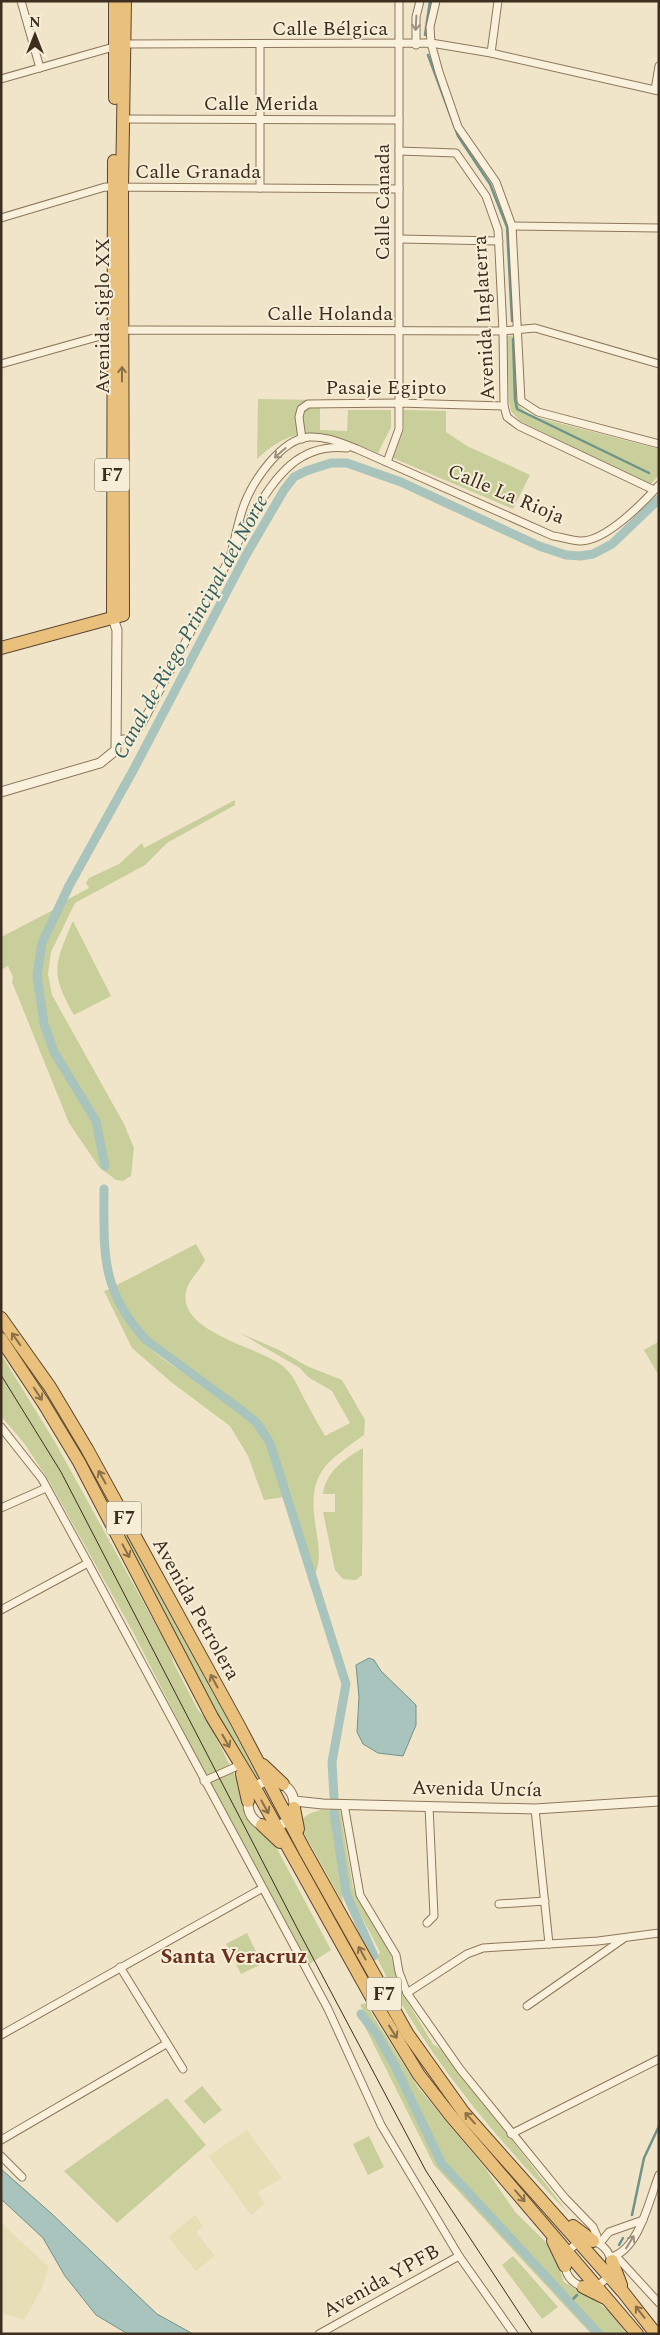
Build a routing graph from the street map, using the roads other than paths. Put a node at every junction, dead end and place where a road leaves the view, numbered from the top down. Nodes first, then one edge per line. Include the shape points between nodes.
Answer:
1 (21, 1) edge
2 (115, 1) edge
3 (124, 1) edge
4 (399, 1) edge
5 (420, 1) edge
6 (436, 1) edge
7 (498, 1) edge
8 (431, 43) junction
9 (119, 44) junction
10 (260, 45) junction
11 (398, 45) junction
12 (416, 45) junction
13 (491, 54) junction
14 (659, 66) edge
15 (40, 68) junction
16 (1, 79) edge
17 (657, 91) edge
18 (123, 119) junction
19 (260, 120) junction
20 (400, 120) junction
21 (399, 151) junction
22 (117, 187) junction
23 (260, 188) junction
24 (399, 189) junction
25 (1, 218) edge
26 (512, 226) junction
27 (659, 228) edge
28 (400, 239) junction
29 (499, 241) junction
30 (399, 330) junction
31 (517, 330) junction
32 (117, 331) junction
33 (503, 331) junction
34 (1, 364) edge
35 (659, 364) edge
36 (398, 403) junction
37 (504, 406) junction
38 (302, 439) junction
39 (659, 444) edge
40 (357, 449) junction
41 (387, 462) junction
42 (656, 488) edge
43 (230, 557) junction
44 (118, 617) junction
45 (1, 648) edge
46 (117, 740) junction
47 (1, 792) edge
48 (1, 1318) edge
49 (1, 1339) edge
50 (1, 1427) edge
51 (46, 1488) junction
52 (1, 1508) edge
53 (88, 1563) junction
54 (1, 1610) edge
55 (256, 1759) junction
56 (240, 1764) junction
57 (204, 1781) junction
58 (267, 1781) junction
59 (283, 1784) junction
60 (254, 1788) junction
61 (659, 1801) edge
62 (248, 1802) junction
63 (344, 1804) junction
64 (429, 1806) junction
65 (535, 1809) junction
66 (292, 1810) junction
67 (262, 1825) junction
68 (276, 1827) junction
69 (290, 1851) junction
70 (261, 1889) junction
71 (545, 1901) junction
72 (500, 1904) dead end
73 (427, 1923) dead end
74 (659, 1933) edge
75 (626, 1937) junction
76 (549, 1944) junction
77 (120, 1967) junction
78 (407, 1993) junction
79 (527, 2006) dead end
80 (1, 2036) edge
81 (166, 2044) junction
82 (659, 2059) edge
83 (183, 2069) dead end
84 (511, 2134) junction
85 (1, 2140) edge
86 (1, 2156) edge
87 (659, 2175) edge
88 (22, 2178) dead end
89 (553, 2212) junction
90 (643, 2220) junction
91 (548, 2229) junction
92 (579, 2242) junction
93 (596, 2242) junction
94 (568, 2252) junction
95 (459, 2256) junction
96 (613, 2258) junction
97 (565, 2266) junction
98 (609, 2275) junction
99 (597, 2285) junction
100 (583, 2287) junction
101 (623, 2292) junction
102 (611, 2301) junction
103 (659, 2303) edge
104 (319, 2334) edge
105 (514, 2334) edge
106 (637, 2334) edge
107 (656, 2334) edge

1 - 15 street
2 - 9 highway, Avenida Siglo XX / F7
3 - 9 highway, Avenida Siglo XX / F7
4 - 11 street, Calle Canada
5 -> 12 street via 416,17
6 - 8 street, Avenida Inglaterra via 430,27
7 - 13 street
8 - 12 street, Calle Bélgica
8 - 13 street, Calle Bélgica
8 - 26 street, Avenida Inglaterra via 458,127 496,182
9 - 10 street, Calle Bélgica
9 - 15 street, Calle Bélgica
9 - 18 highway, Avenida Siglo XX / F7
9 - 22 highway, Avenida Siglo XX / F7
10 - 11 street, Calle Bélgica
10 - 19 street
11 - 12 street, Calle Bélgica
11 - 20 street, Calle Canada
13 - 17 street, Calle Bélgica
14 - 17 street
15 - 16 street, Calle Bélgica
18 - 19 street, Calle Merida
18 - 22 highway, Avenida Siglo XX / F7
19 - 20 street, Calle Merida
19 - 23 street
20 - 21 street, Calle Canada
21 - 24 street, Calle Canada
21 - 29 street, Avenida Inglaterra via 456,153 486,196
22 - 23 street, Calle Granada
22 - 25 street, Calle Granada via 105,187
22 - 32 highway, Avenida Siglo XX / F7
23 - 24 street, Calle Granada
24 - 28 street, Calle Canada
26 - 27 street
26 - 31 street, Avenida Inglaterra
28 - 29 street
28 - 30 street, Calle Canada
29 - 33 street, Avenida Inglaterra
30 - 32 street, Calle Holanda
30 - 33 street, Calle Holanda
30 - 36 street, Calle Canada
31 - 33 street, Calle Holanda
31 - 35 street, Calle Holanda via 535,328
31 - 39 street, Avenida Inglaterra via 521,401 538,412
32 - 34 street, Calle Holanda
32 - 44 highway, Avenida Siglo XX / F7
33 - 37 street, Avenida Inglaterra
36 - 37 street, Pasaje Egipto
36 - 38 street, Pasaje Egipto via 308,404 301,409 299,417
36 - 41 street, Calle Canada via 399,429
37 - 42 street, Avenida Inglaterra via 507,417 519,426
38 - 40 street, Calle La Rioja via 327,438
38 -> 43 street, Calle La Rioja via 277,454 258,478 244,504
40 - 41 street, Calle La Rioja
40 - 43 street, Calle La Rioja via 333,446 310,451 289,466 270,486
41 - 42 street, Calle La Rioja via 553,536 581,542 614,527
43 - 46 street, Calle La Rioja via 144,720 131,738
44 - 45 highway
44 - 46 street, Avenida Siglo XX
46 - 47 street, Calle La Rioja via 116,750 100,763
55 -> 48 highway, Avenida Petrolera / F7 via 87,1449 50,1387
49 -> 56 highway, Avenida Petrolera / F7 via 79,1462 212,1717
50 - 51 street
51 - 52 street
51 - 53 street
53 - 54 street
53 - 57 street
55 - 58 highway, Avenida Petrolera / F7
55 - 59 highway
56 - 57 street
56 - 60 highway, Avenida Petrolera / F7
56 - 62 highway
57 - 70 street
58 - 59 street
58 - 60 street
58 - 66 highway, Avenida Petrolera / F7
59 - 66 street via 288,1788
60 - 62 street
60 -> 68 highway, Avenida Petrolera / F7
61 - 65 street, Avenida Uncía
62 - 67 street via 251,1815
63 - 64 street, Avenida Uncía
63 - 66 street, Avenida Uncía
63 - 78 street via 360,1895 396,1955
64 - 65 street, Avenida Uncía
64 - 73 street via 434,1916
65 - 71 street
66 - 68 street
89 -> 66 highway, F7 via 464,2112 431,2069 383,1992 302,1846
67 - 68 street
67 - 69 highway
68 - 69 highway, F7
69 -> 91 highway, F7 via 373,2000 420,2075
70 - 77 street
70 - 95 street via 328,2009 381,2125
71 - 72 street
71 - 76 street
74 - 75 street
75 - 76 street
75 - 79 street
76 - 78 street via 483,1948 467,1954
77 - 80 street
77 - 81 street
78 - 84 street via 440,2043
81 - 83 street
81 - 85 street
82 - 84 street
84 - 93 street via 593,2227
86 - 88 street
87 - 90 street
89 - 92 highway, F7
89 - 93 highway
90 - 93 street via 609,2232
96 -> 90 street via 627,2249
91 - 94 highway, F7
91 - 97 highway
92 - 93 street
92 - 94 street
92 - 98 highway, F7
93 - 96 street
94 - 97 street
94 - 99 highway, F7
95 - 104 street, Avenida YPFB
95 - 105 street
96 - 98 street
96 - 101 highway
96 - 103 street
97 - 100 street via 571,2279
98 - 99 street
98 - 101 highway, F7
99 - 100 street
99 - 102 highway, F7
100 - 102 highway
107 -> 101 highway, F7
102 - 106 highway, F7

